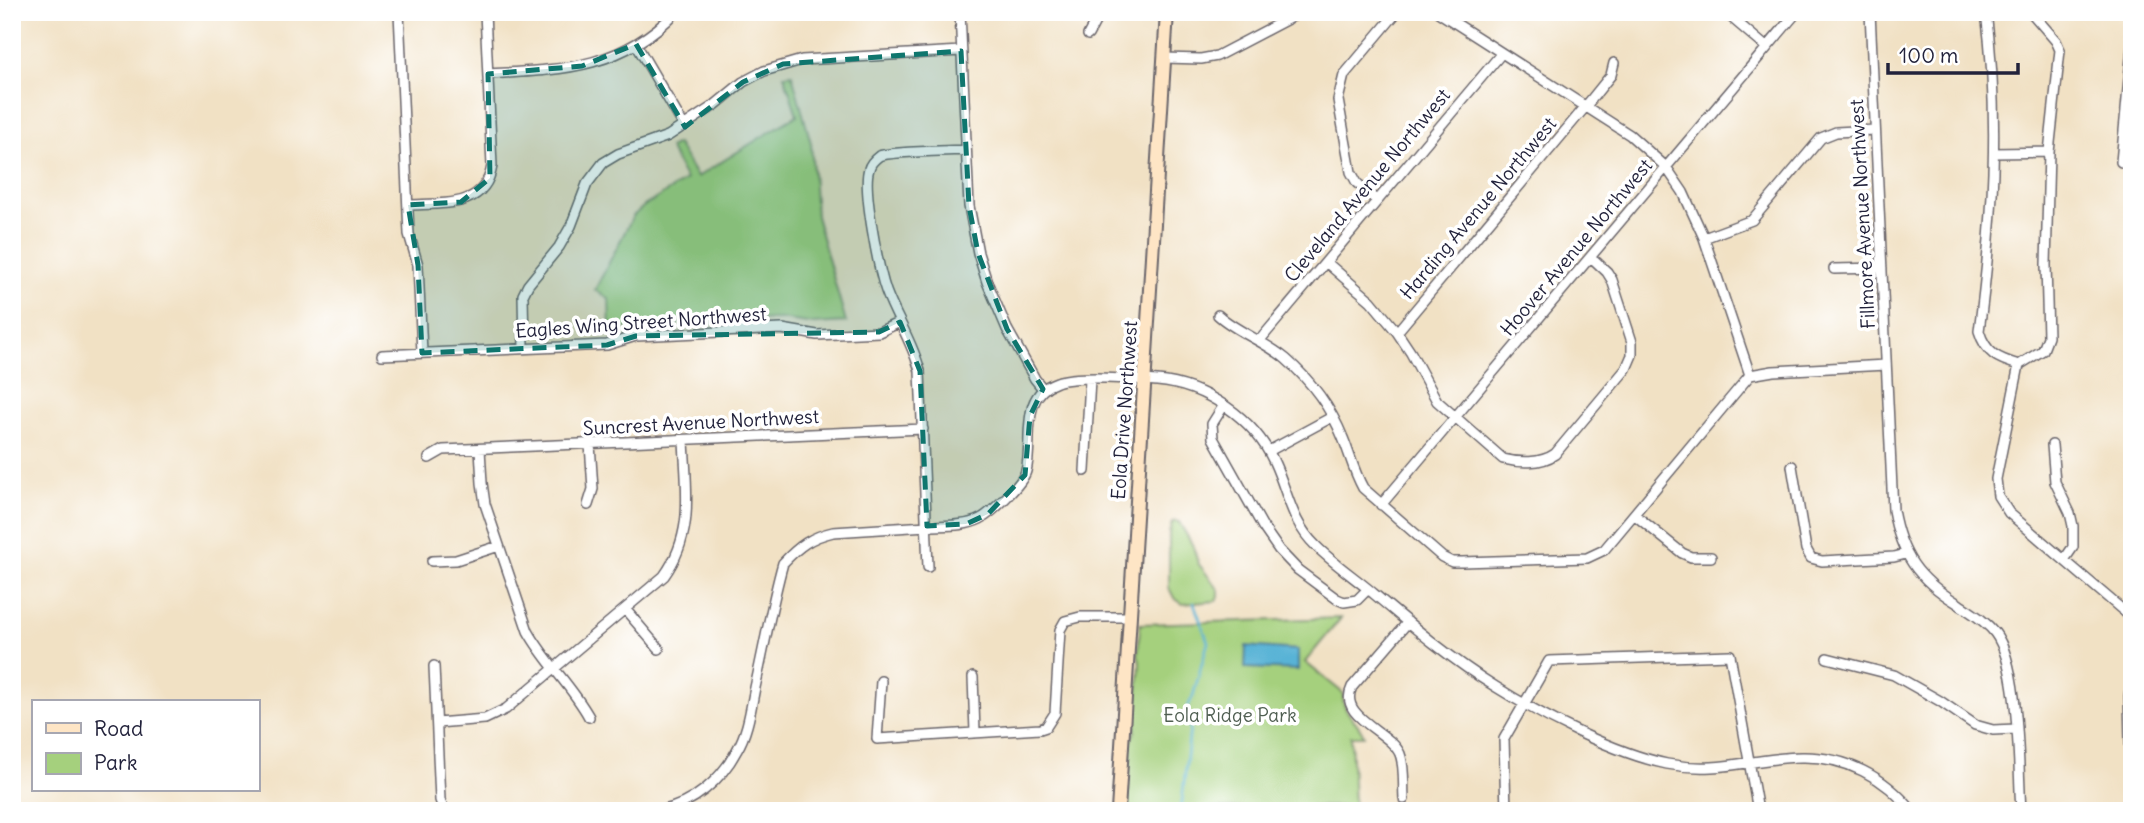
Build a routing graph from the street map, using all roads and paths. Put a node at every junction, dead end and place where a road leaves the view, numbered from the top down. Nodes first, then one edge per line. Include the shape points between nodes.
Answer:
1 (399, 12) edge
2 (485, 12) edge
3 (676, 12) edge
4 (960, 12) edge
5 (1096, 12) edge
6 (1167, 12) edge
7 (1301, 12) edge
8 (1397, 12) edge
9 (1438, 12) edge
10 (1725, 12) edge
11 (1797, 12) edge
12 (1870, 12) edge
13 (1986, 12) edge
14 (2031, 12) edge
15 (1088, 34) dead end
16 (636, 44) junction
17 (1766, 47) junction
18 (2132, 47) edge
19 (961, 51) junction
20 (1501, 54) junction
21 (1164, 58) junction
22 (1614, 63) dead end
23 (488, 74) junction
24 (1586, 106) junction
25 (684, 126) junction
26 (1875, 130) junction
27 (966, 150) junction
28 (2049, 152) junction
29 (1994, 153) junction
30 (2121, 162) dead end
31 (1666, 167) junction
32 (1377, 201) junction
33 (408, 205) junction
34 (1704, 238) junction
35 (1591, 257) junction
36 (1326, 262) junction
37 (1834, 268) dead end
38 (1882, 268) junction
39 (1218, 316) dead end
40 (900, 322) junction
41 (1397, 332) junction
42 (1260, 340) junction
43 (524, 348) junction
44 (422, 353) junction
45 (382, 355) dead end
46 (1886, 365) junction
47 (2019, 365) junction
48 (1750, 375) junction
49 (1090, 379) junction
50 (1146, 380) junction
51 (1043, 389) junction
52 (1224, 405) junction
53 (1332, 417) junction
54 (1455, 418) junction
55 (923, 429) junction
56 (684, 440) junction
57 (590, 444) junction
58 (2052, 444) dead end
59 (481, 449) junction
60 (1269, 451) junction
61 (429, 458) dead end
62 (1793, 466) dead end
63 (1085, 471) dead end
64 (588, 505) dead end
65 (1381, 505) junction
66 (1634, 515) junction
67 (927, 526) junction
68 (499, 546) junction
69 (1906, 554) junction
70 (1711, 557) dead end
71 (2064, 560) junction
72 (432, 561) dead end
73 (928, 567) dead end
74 (1368, 589) junction
75 (625, 610) junction
76 (1130, 617) junction
77 (2132, 618) edge
78 (1408, 622) junction
79 (659, 649) dead end
80 (1827, 657) dead end
81 (434, 666) dead end
82 (554, 669) junction
83 (973, 677) dead end
84 (2132, 678) edge
85 (881, 681) dead end
86 (1523, 703) junction
87 (589, 717) dead end
88 (437, 723) junction
89 (2016, 729) junction
90 (975, 732) junction
91 (1750, 764) junction
92 (2131, 789) edge
93 (1404, 799) dead end
94 (444, 811) edge
95 (660, 811) edge
96 (1118, 811) edge
97 (1506, 811) edge
98 (1758, 811) edge
99 (1912, 811) edge
100 (2021, 811) edge

1 - 33 street
2 - 23 street
3 - 16 street
4 - 19 street
5 - 15 street
6 - 21 main road, Eola Drive Northwest
7 - 21 street via 1217,56
8 - 32 street via 1344,75 1338,100 1351,172
9 - 20 street
10 - 17 street
11 - 17 street, Hoover Avenue Northwest
12 - 26 street, Fillmore Avenue Northwest
13 - 29 street
14 - 28 street via 2060,51
16 - 23 street via 582,66
16 - 25 street
17 - 31 street, Hoover Avenue Northwest
18 - 30 street
19 - 25 street via 793,62 743,82
19 - 27 street
20 - 24 street
20 - 32 street, Cleveland Avenue Northwest
21 - 50 main road, Eola Drive Northwest
22 - 24 street, Harding Avenue Northwest via 1612,75
23 - 33 street via 490,178 473,197 461,202
24 - 31 street via 1630,135
24 - 41 street, Harding Avenue Northwest
25 - 43 street via 618,154 594,174 571,226 523,295
26 - 34 street via 1828,133 1752,220
26 - 38 street, Fillmore Avenue Northwest
27 - 40 street via 887,154 873,161 868,173 873,237 886,290
27 - 51 street via 972,229 987,282 1007,329
28 - 29 street
28 - 47 street via 2048,337 2043,349
29 - 47 street via 1989,259 1979,331 1998,360
31 - 34 street
31 - 35 street, Hoover Avenue Northwest
32 - 36 street, Cleveland Avenue Northwest
33 - 44 street via 409,234 418,265
34 - 48 street
35 - 54 street, Hoover Avenue Northwest
35 - 54 street via 1612,280 1632,355 1626,369 1555,454 1541,460 1503,459
36 - 41 street via 1371,301
36 - 42 street, Cleveland Avenue Northwest
37 - 38 street
38 - 46 street, Fillmore Avenue Northwest
39 - 42 street
40 - 43 street, Eagles Wing Street Northwest via 879,332 817,335 782,329 636,336 607,345
40 - 55 street via 920,371
41 - 54 street via 1437,401
42 - 53 street via 1304,376
43 - 44 street, Eagles Wing Street Northwest
44 - 45 street, Eagles Wing Street Northwest
46 - 48 street
46 - 69 street, Fillmore Avenue Northwest via 1893,510
47 - 71 street via 1996,479 1998,496 2009,513
48 - 66 street
49 - 50 street
49 - 51 street via 1062,380
49 - 63 street
50 - 52 street via 1195,390
50 - 76 main road, Eola Drive Northwest
51 - 67 street via 1033,402 1026,470 1018,484 982,518 966,524
52 - 60 street
52 - 74 street via 1212,424 1213,438 1279,550 1340,601 1357,600
53 - 60 street
53 - 65 street via 1363,488
54 - 65 street, Hoover Avenue Northwest
55 - 56 street, Suncrest Avenue Northwest
55 - 67 street
56 - 57 street, Suncrest Avenue Northwest
56 - 75 street via 687,515 681,547 664,576
57 - 59 street, Suncrest Avenue Northwest
57 - 64 street via 593,489
58 - 71 street via 2055,482 2073,526 2073,547
59 - 61 street, Suncrest Avenue Northwest via 443,450
59 - 68 street via 485,504
60 - 74 street via 1290,509 1306,535
62 - 69 street via 1811,558
65 - 66 street via 1452,562 1587,558 1604,550
66 - 70 street via 1682,553
67 - 73 street
67 - 95 street via 833,532 799,545 783,562 738,749 696,797
68 - 72 street via 456,560
68 - 82 street via 528,631
69 - 89 street, Fillmore Avenue Northwest via 1932,586 1995,633 2007,655
71 - 77 street
74 - 78 street
75 - 79 street
75 - 82 street
76 - 90 street via 1065,621 1059,630 1055,713 1046,727
76 - 96 main road, Eola Drive Northwest
78 - 86 street via 1469,670
78 - 93 street via 1352,687 1349,698 1353,710 1400,754
80 - 89 street via 1894,675 1975,725
81 - 88 street
82 - 87 street
82 - 88 street via 506,709 485,719
83 - 90 street
84 - 92 street
85 - 90 street via 877,739
86 - 91 street via 1646,758 1697,768
86 - 91 street via 1545,666 1557,659 1730,655
86 - 97 street via 1504,739
88 - 94 street
89 - 100 street, Fillmore Avenue Northwest
91 - 98 street
91 - 99 street via 1802,757 1829,759 1868,773

